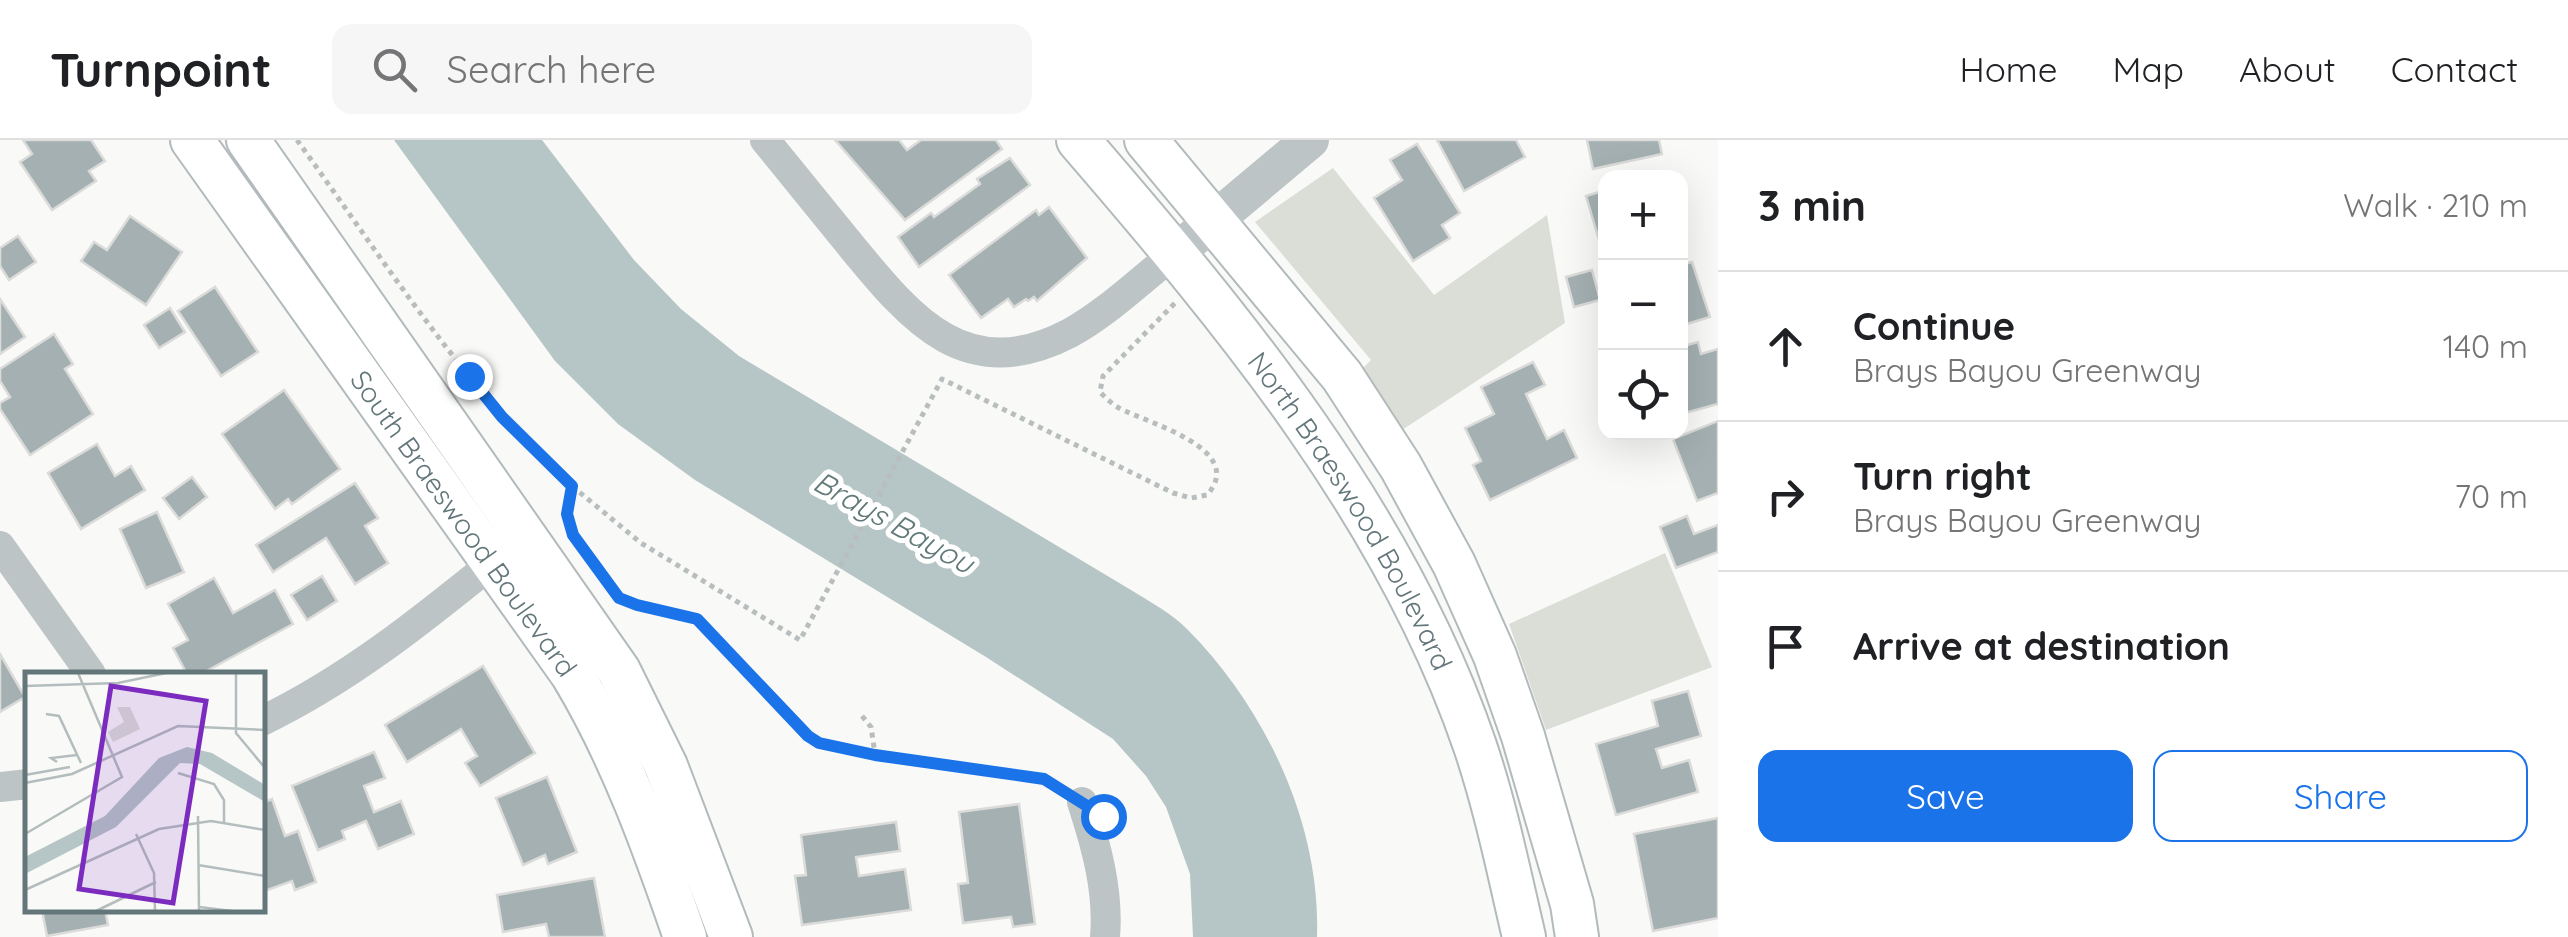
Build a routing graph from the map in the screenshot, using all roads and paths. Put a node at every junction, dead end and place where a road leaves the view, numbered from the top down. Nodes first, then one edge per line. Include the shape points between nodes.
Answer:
1 (192, 140) edge
2 (248, 140) edge
3 (297, 140) edge
4 (765, 140) edge
5 (1078, 140) edge
6 (1146, 140) edge
7 (1310, 140) edge
8 (1212, 222) junction
9 (1174, 254) junction
10 (1177, 301) dead end
11 (572, 486) junction
12 (526, 536) junction
13 (0, 546) edge
14 (493, 562) junction
15 (90, 672) edge
16 (862, 716) dead end
17 (265, 719) edge
18 (1523, 736) junction
19 (1476, 752) junction
20 (875, 755) junction
21 (25, 784) edge
22 (0, 786) edge
23 (1082, 802) joint
24 (685, 937) edge
25 (732, 937) edge
26 (1104, 937) edge
27 (1524, 937) edge
28 (1577, 937) edge

1 - 14 main road, South Braeswood Boulevard
2 - 12 main road, South Braeswood Boulevard
3 - 11 path via 469,376
4 - 9 street via 896,300 925,327 978,350 1032,348 1068,334
5 - 9 main road, North Braeswood Boulevard
6 - 8 main road, North Braeswood Boulevard
7 - 8 street
8 - 9 street
8 - 18 main road, North Braeswood Boulevard via 1342,376 1401,467 1454,564
9 - 19 main road, North Braeswood Boulevard via 1319,442 1380,540
10 - 11 path via 1103,376 1100,392 1114,406 1206,452 1217,483 1207,495 1191,498 1132,474 942,379 800,640 641,543
11 - 20 path via 567,514 573,535 619,598 697,619 808,736
12 - 14 street
12 - 25 main road, South Braeswood Boulevard via 619,671 666,766
13 - 15 street
14 - 17 street via 370,660
14 - 24 main road, South Braeswood Boulevard via 598,718
16 - 20 path via 871,727
18 - 19 main road
18 - 28 main road, North Braeswood Boulevard
19 - 27 main road, North Braeswood Boulevard
20 - 23 path via 1044,779
21 - 22 street
23 - 26 street via 1096,846

